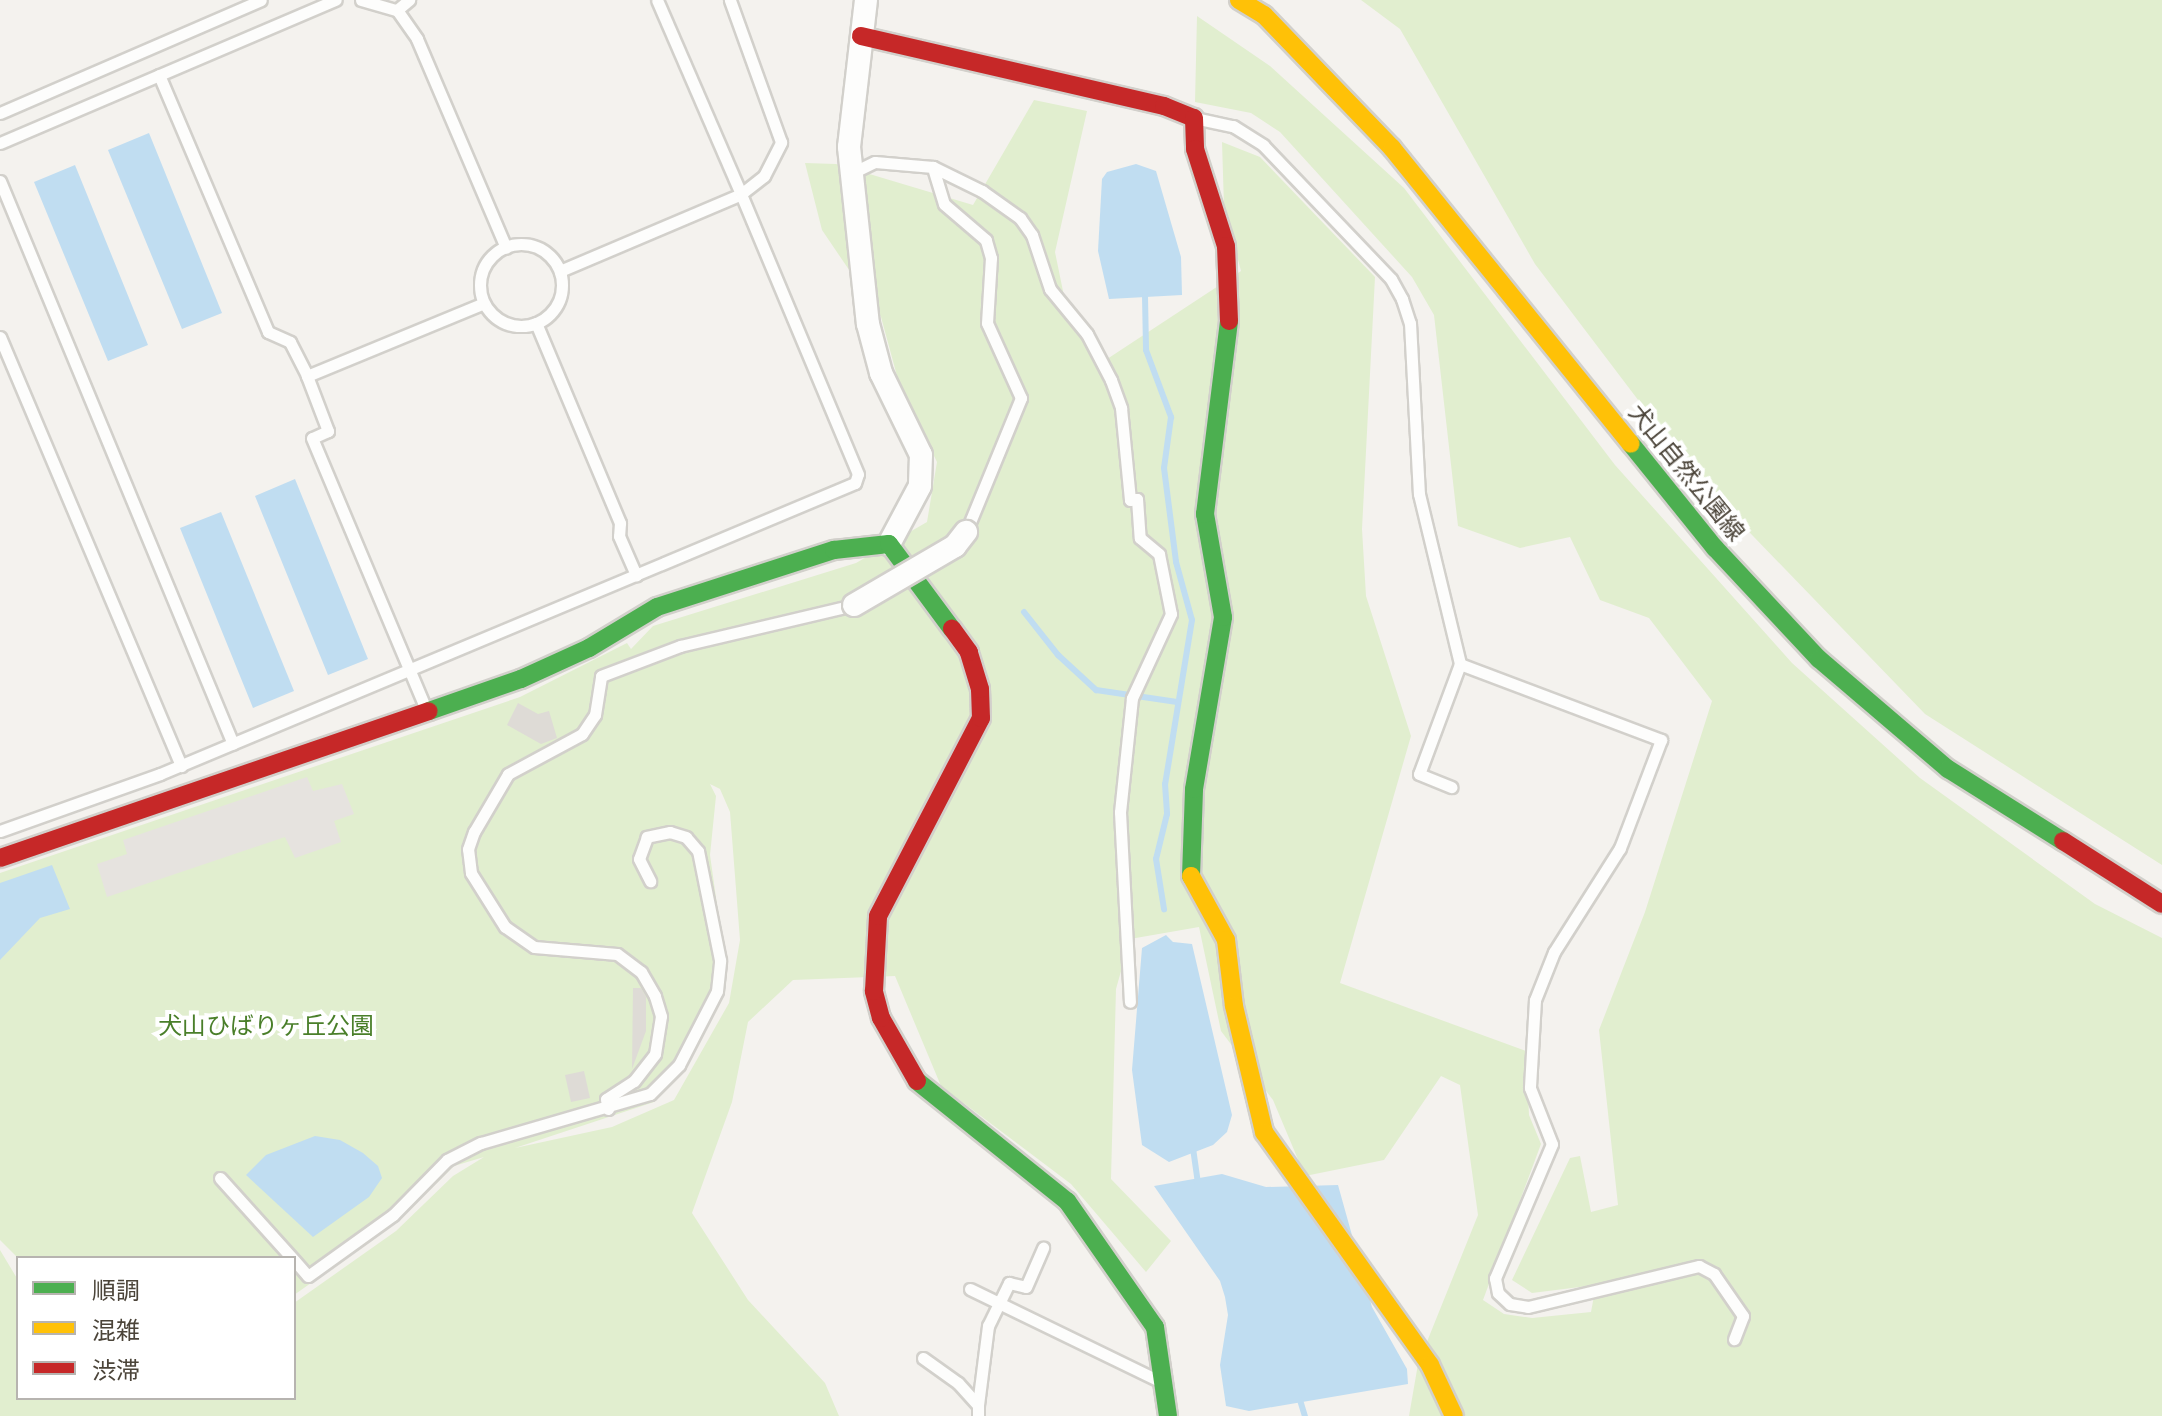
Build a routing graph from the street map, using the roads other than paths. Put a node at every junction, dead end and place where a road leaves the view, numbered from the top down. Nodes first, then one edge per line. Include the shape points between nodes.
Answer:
1 (261, 0) edge
2 (299, 0) edge
3 (336, 0) edge
4 (361, 0) edge
5 (409, 0) edge
6 (657, 0) edge
7 (730, 0) edge
8 (866, 0) edge
9 (1239, 0) edge
10 (397, 10) junction
11 (305, 13) junction
12 (861, 36) junction
13 (159, 75) junction
14 (0, 113) edge
15 (1194, 118) junction
16 (0, 143) edge
17 (933, 167) junction
18 (851, 173) junction
19 (0, 181) edge
20 (741, 194) junction
21 (506, 248) junction
22 (560, 271) junction
23 (484, 303) junction
24 (536, 323) junction
25 (0, 337) edge
26 (307, 376) junction
27 (966, 532) joint
28 (889, 544) junction
29 (636, 575) junction
30 (854, 605) joint
31 (1460, 664) junction
32 (408, 670) junction
33 (427, 711) junction
34 (233, 744) junction
35 (181, 766) junction
36 (1451, 787) dead end
37 (0, 831) edge
38 (0, 858) edge
39 (650, 881) dead end
40 (2162, 904) edge
41 (1130, 1002) dead end
42 (608, 1109) junction
43 (220, 1178) dead end
44 (1043, 1248) dead end
45 (290, 1256) edge
46 (296, 1262) edge
47 (970, 1289) dead end
48 (998, 1303) junction
49 (1734, 1339) dead end
50 (923, 1358) dead end
51 (1166, 1382) junction
52 (978, 1410) edge
53 (1168, 1416) edge
54 (1454, 1416) edge

1 - 14 lane
2 - 11 lane
3 - 11 lane
4 - 10 lane
5 - 10 lane
6 - 20 lane
7 - 20 lane via 781,142 764,176
8 - 12 street
9 - 40 street, 犬山自然公園線 via 1264,15 1392,148 1715,548 1819,659 1948,769
10 - 21 lane via 417,39
11 - 13 lane
12 - 15 street via 1164,106
12 - 18 street via 850,109
13 - 16 lane
13 - 26 lane via 268,332 290,342
15 - 31 lane via 1233,126 1263,145 1391,279 1402,299 1410,323 1419,494
15 - 54 street via 1195,149 1226,246 1231,301 1205,514 1223,617 1221,646 1194,789 1188,870 1226,940 1234,1006 1260,1122 1437,1377
17 - 18 lane via 875,162
17 - 27 lane via 944,204 986,240 991,258 987,323 1021,398
17 - 41 lane via 982,191 1020,218 1032,235 1050,289 1087,334 1111,380 1121,408 1130,500 1137,499 1140,538 1159,554 1171,614 1132,698 1120,812
18 - 28 street via 868,324 881,373 921,455 920,486
19 - 34 lane
20 - 22 lane
20 - 29 lane via 858,474 855,483
21 - 22 lane via 534,246
21 - 23 lane via 482,272
22 - 24 lane via 560,298
23 - 24 lane via 507,324
23 - 26 lane
24 - 29 lane via 620,523 619,536
25 - 35 lane
26 - 32 lane via 328,431 312,438
27 - 30 street, bridge via 955,546
28 - 33 street via 834,550 671,602 521,679
28 - 51 street via 969,652 980,689 981,718 878,916 874,991 881,1018 919,1085 1067,1201 1155,1327
29 - 32 lane
30 - 42 lane via 680,646 601,676 595,715 582,734 508,774 474,832 468,849 471,873 505,927 534,947 617,954 641,972 655,996 661,1016 655,1054 634,1081 606,1099
31 - 36 lane via 1419,774
31 - 49 lane via 1661,740 1620,848 1554,952 1535,1000 1530,1088 1552,1144 1495,1278 1498,1293 1510,1304 1528,1307 1699,1266 1714,1274 1743,1316
32 - 33 lane
32 - 34 lane
33 - 38 street
34 - 35 lane
35 - 37 lane
39 - 42 lane via 639,859 647,837 670,832 686,837 698,851 720,960 717,991 679,1065 650,1094
42 - 46 lane via 481,1143 447,1160 393,1215 308,1276
43 - 45 lane
44 - 48 lane via 1026,1287 1009,1283
47 - 48 lane
48 - 51 lane via 1147,1378
48 - 52 lane via 988,1326
50 - 52 lane
51 - 53 street

